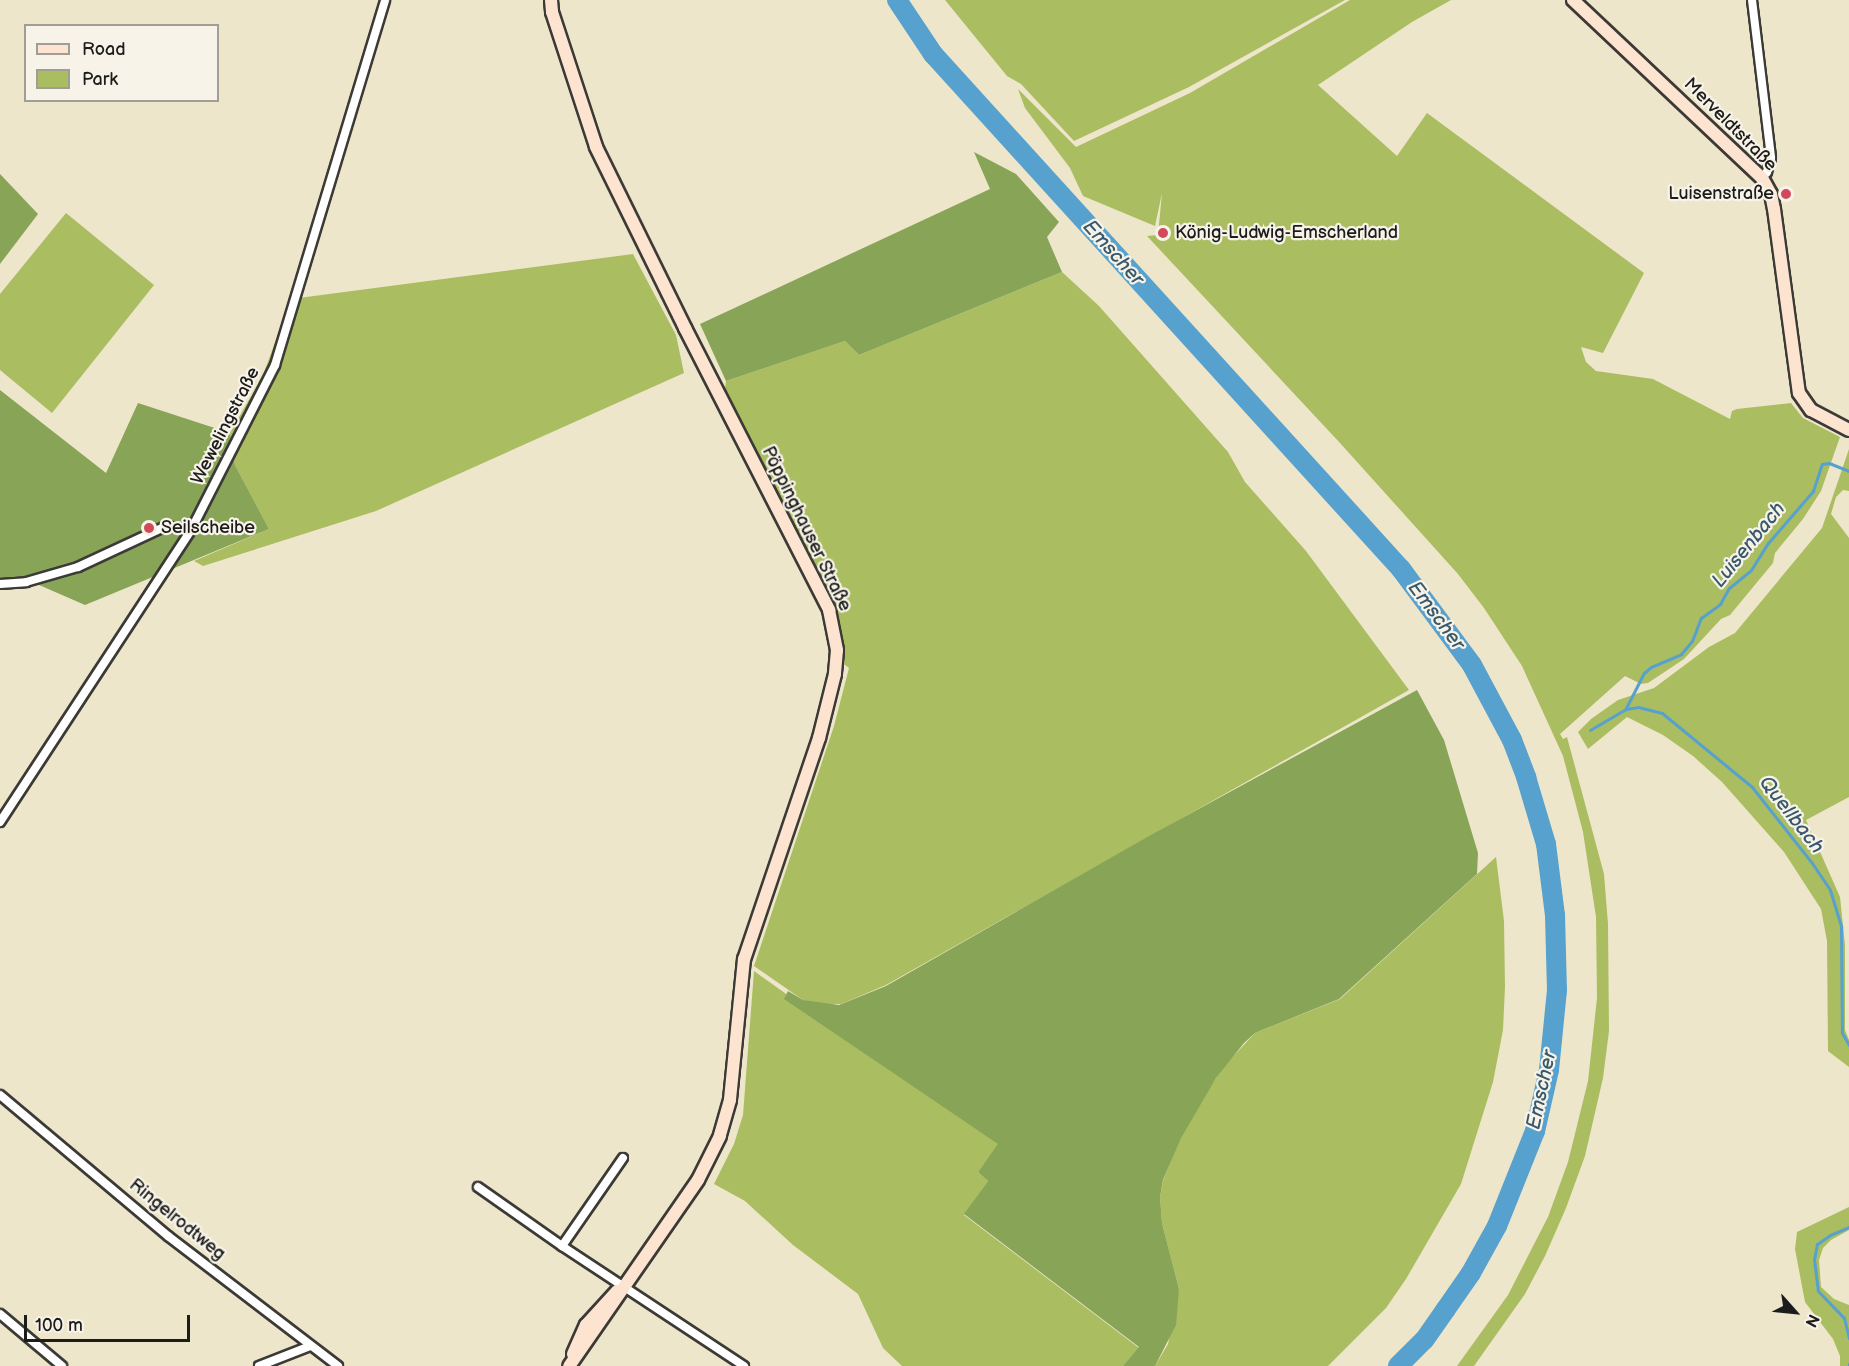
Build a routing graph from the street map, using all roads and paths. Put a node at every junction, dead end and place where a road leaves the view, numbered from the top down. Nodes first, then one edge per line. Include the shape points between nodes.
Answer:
1 (385, 0) edge
2 (551, 0) edge
3 (1574, 0) edge
4 (1752, 0) edge
5 (1762, 178) junction
6 (1849, 430) edge
7 (191, 530) junction
8 (0, 584) edge
9 (0, 822) edge
10 (0, 1095) edge
11 (623, 1158) dead end
12 (478, 1187) dead end
13 (562, 1246) junction
14 (623, 1287) junction
15 (0, 1314) edge
16 (310, 1346) junction
17 (62, 1366) edge
18 (260, 1366) edge
19 (338, 1366) edge
20 (569, 1366) edge
21 (744, 1366) edge

1 - 7 street, Wewelingstraße via 275,365
2 - 14 main road, Pöppinghauser Straße via 596,147 829,610 837,650 825,718 744,959 730,1100 720,1136 698,1180
3 - 5 main road, Merveldtstraße
4 - 5 street via 1771,158
5 - 6 main road, Merveldtstraße via 1774,209 1799,393 1810,410
7 - 8 street via 166,526 78,567 26,582
7 - 9 street, Wewelingstraße
10 - 16 street, Ringelrodtweg via 168,1236
11 - 13 street
12 - 13 street
13 - 14 street
14 - 20 main road, Pöppinghauser Straße
14 - 21 street
15 - 17 street
16 - 18 street
16 - 19 street, Ringelrodtweg

